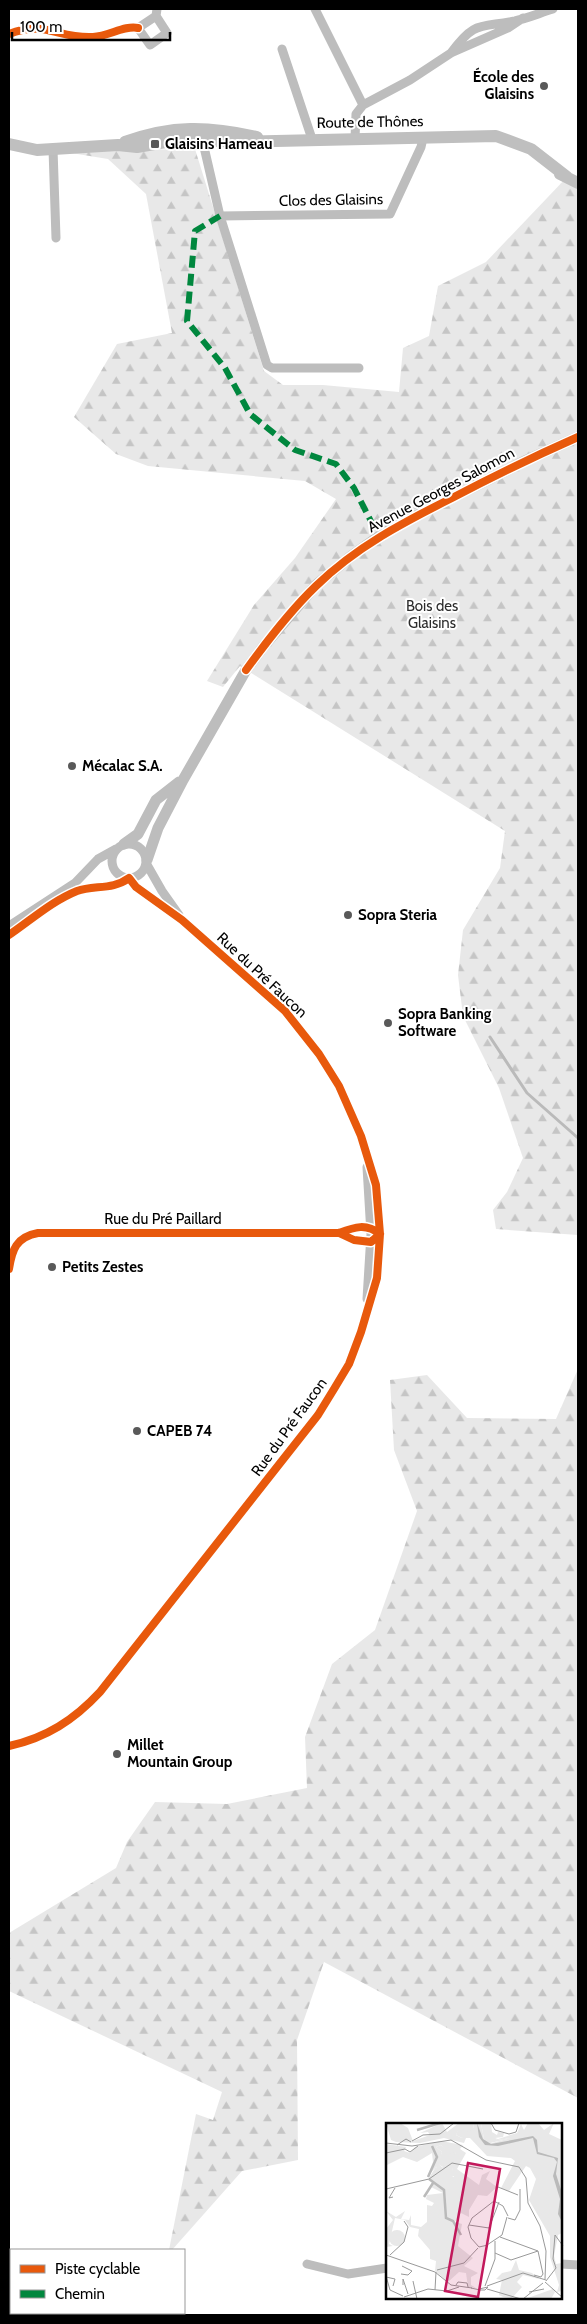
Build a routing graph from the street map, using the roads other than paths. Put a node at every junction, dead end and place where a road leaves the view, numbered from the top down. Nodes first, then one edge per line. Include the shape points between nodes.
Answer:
1 (315, 9) edge
2 (553, 9) edge
3 (523, 18) junction
4 (282, 49) dead end
5 (451, 53) junction
6 (363, 105) junction
7 (204, 133) junction
8 (355, 138) junction
9 (423, 138) junction
10 (312, 139) junction
11 (9, 144) edge
12 (53, 149) junction
13 (578, 184) edge
14 (220, 216) junction
15 (56, 238) dead end
16 (359, 368) dead end
17 (578, 437) edge
18 (182, 780) junction
19 (120, 847) junction
20 (146, 862) junction
21 (129, 878) junction
22 (182, 920) junction
23 (9, 926) edge
24 (9, 935) edge
25 (367, 1159) junction
26 (371, 1227) junction
27 (339, 1233) junction
28 (380, 1234) junction
29 (371, 1242) junction
30 (9, 1269) edge
31 (367, 1310) junction
32 (9, 1746) edge
33 (307, 2264) dead end
34 (562, 2264) edge
35 (578, 2265) edge
36 (386, 2268) edge

1 - 6 street
2 - 3 street
3 - 5 street
3 - 5 street via 486,23 473,29
4 - 10 street
5 - 6 street
6 - 8 street via 356,114
7 - 10 main road, Route de Thônes via 272,140
7 - 12 main road, Route de Thônes via 176,128 118,145
7 - 14 street
8 - 9 main road, Route de Thônes
8 - 10 main road, Route de Thônes
9 - 13 main road, Route de Thônes via 496,136 530,149
9 - 14 street, Clos des Glaisins via 422,147 390,214
11 - 12 main road, Route de Thônes via 37,150
12 - 15 street
14 - 16 street via 266,365 272,368
17 - 18 street, Avenue Georges Salomon via 388,530 316,585 246,670
18 - 19 street, Avenue Georges Salomon via 156,800 138,834
18 - 20 street, Avenue Georges Salomon via 158,828
19 - 20 street via 138,846 144,852
19 - 21 street via 112,857 113,867 119,875
19 - 23 street via 98,859 75,883
20 - 21 street via 139,875
20 - 22 street, Rue du Pré Faucon
21 - 22 street, Rue du Pré Faucon via 136,887
21 - 24 street via 117,885 83,889 65,897
22 - 25 street, Rue du Pré Faucon via 306,1036 346,1098
25 - 26 street, Rue du Pré Faucon
25 - 28 street, Rue du Pré Faucon via 376,1184
26 - 27 street, Rue du Pré Paillard via 356,1226
26 - 28 street
26 - 29 street, Rue du Pré Faucon
27 - 29 street, Rue du Pré Paillard via 354,1240
27 - 30 street, Rue du Pré Paillard via 38,1233 18,1241
28 - 29 street
28 - 31 street, Rue du Pré Faucon via 377,1278
29 - 31 street, Rue du Pré Faucon
31 - 32 street, Rue du Pré Faucon via 349,1364 318,1415 100,1692 59,1728
33 - 36 street via 348,2274
34 - 35 street

